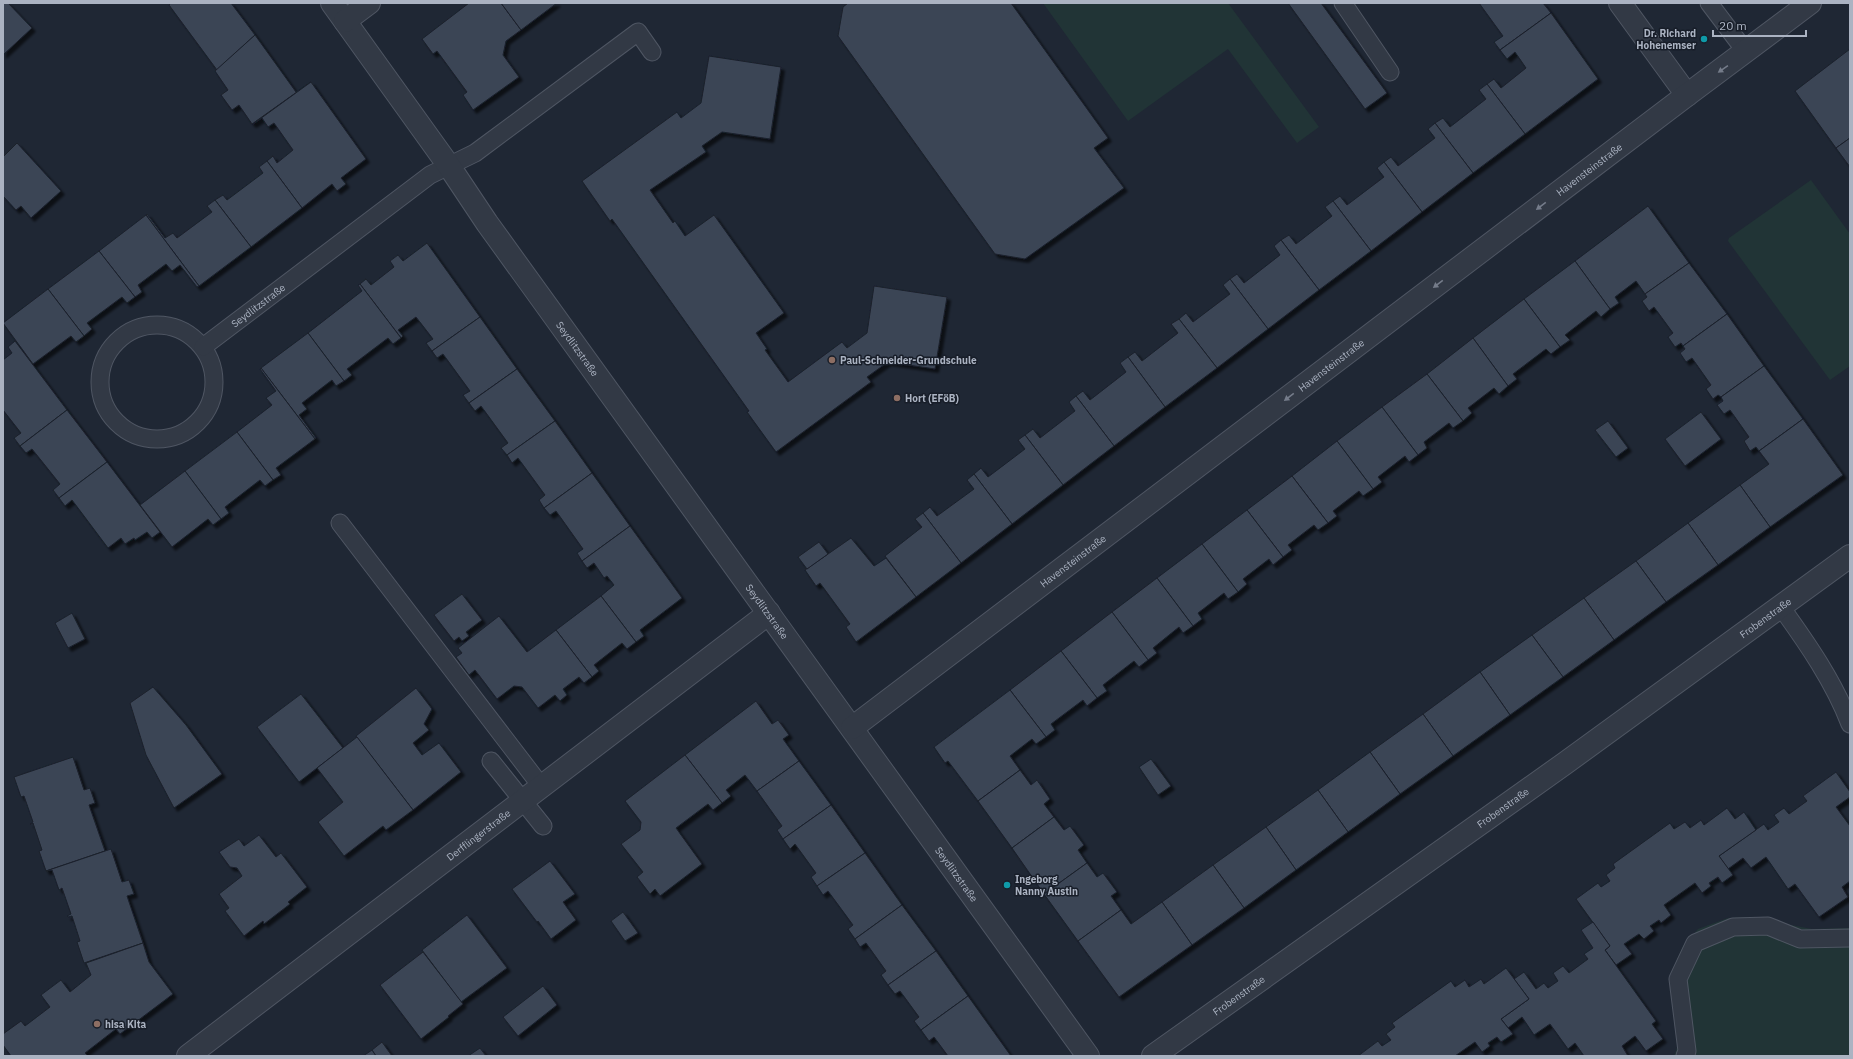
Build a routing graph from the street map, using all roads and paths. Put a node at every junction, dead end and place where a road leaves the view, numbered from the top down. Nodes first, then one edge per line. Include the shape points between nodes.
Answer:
1 (332, 3) edge
2 (369, 3) edge
3 (1343, 3) edge
4 (1620, 3) edge
5 (1709, 3) edge
6 (1810, 3) edge
7 (345, 21) junction
8 (652, 52) dead end
9 (1746, 52) junction
10 (1390, 72) dead end
11 (1687, 95) junction
12 (449, 166) junction
13 (203, 347) junction
14 (340, 523) dead end
15 (1850, 556) edge
16 (1781, 607) junction
17 (769, 613) junction
18 (1850, 724) edge
19 (852, 728) junction
20 (491, 760) dead end
21 (541, 786) junction
22 (522, 800) junction
23 (543, 826) dead end
24 (1850, 938) edge
25 (188, 1056) edge
26 (1088, 1056) edge
27 (1153, 1056) edge
28 (1685, 1056) edge

1 - 7 street, Seydlitzstraße
2 - 7 street
3 - 10 lane
4 - 11 street
5 - 9 lane
6 - 9 street, Havensteinstraße
7 - 12 street, Seydlitzstraße
8 - 12 lane via 638,32 475,153
9 -> 11 street, Havensteinstraße
11 -> 19 street, Havensteinstraße
12 - 13 lane, Seydlitzstraße via 430,175
12 - 17 street, Seydlitzstraße
13 - 13 lane via 190,335 175,327 158,324 141,327 124,336 112,347 104,362 100,379 102,396 111,416 121,426 138,436 152,439 174,437 191,428 204,416 214,395 212,363
14 - 21 lane
15 - 16 street, Frobenstraße
16 - 18 lane via 1807,643
16 - 27 street, Frobenstraße
17 - 19 street, Seydlitzstraße
17 - 21 street, Derfflingerstraße
19 - 26 street, Seydlitzstraße
20 - 22 lane
21 - 22 street, Derfflingerstraße
22 - 23 lane
22 - 25 street, Derfflingerstraße
24 - 28 lane via 1800,939 1768,926 1733,927 1695,943 1678,979 1687,1051

